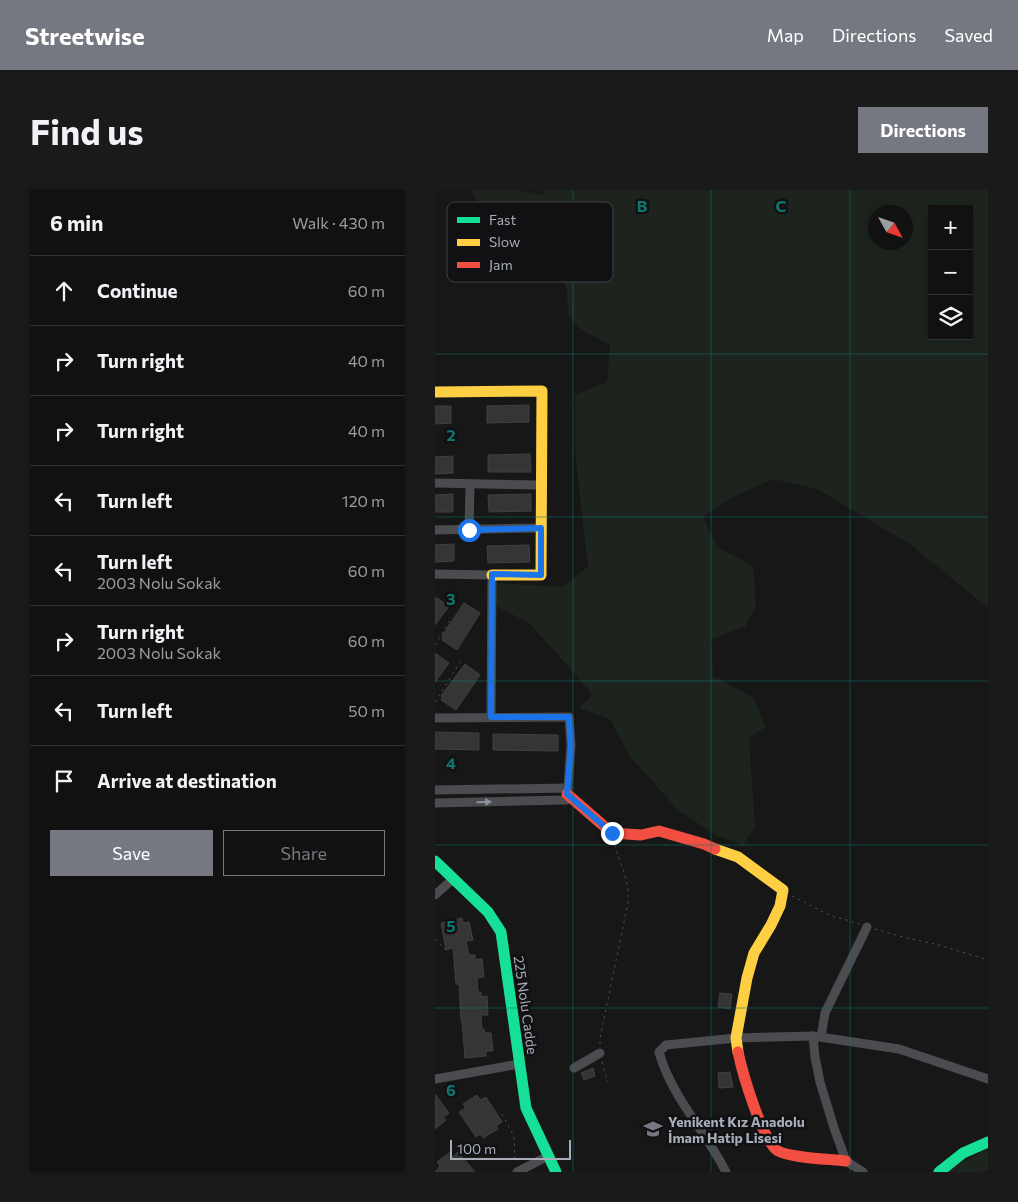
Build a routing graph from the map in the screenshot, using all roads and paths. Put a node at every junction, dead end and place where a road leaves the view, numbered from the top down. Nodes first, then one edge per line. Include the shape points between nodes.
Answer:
1 (435, 392) edge
2 (435, 483) edge
3 (470, 484) junction
4 (540, 485) junction
5 (541, 528) junction
6 (435, 530) edge
7 (469, 530) junction
8 (435, 574) edge
9 (492, 574) junction
10 (450, 621) dead end
11 (435, 645) edge
12 (462, 659) dead end
13 (435, 702) edge
14 (491, 717) junction
15 (435, 718) edge
16 (435, 790) edge
17 (568, 791) junction
18 (435, 803) edge
19 (612, 833) junction
20 (435, 861) edge
21 (453, 879) junction
22 (783, 890) junction
23 (435, 895) edge
24 (867, 927) junction
25 (435, 939) edge
26 (449, 953) dead end
27 (988, 960) edge
28 (817, 1036) junction
29 (736, 1038) junction
30 (600, 1053) junction
31 (519, 1064) junction
32 (574, 1068) dead end
33 (435, 1079) edge
34 (988, 1079) edge
35 (608, 1082) dead end
36 (502, 1114) dead end
37 (988, 1142) edge
38 (548, 1156) junction
39 (846, 1161) junction
40 (516, 1168) edge
41 (556, 1172) edge
42 (726, 1172) edge
43 (863, 1172) edge
44 (939, 1172) edge

1 - 4 street via 542,391
2 - 3 street
3 - 4 street
3 - 7 street
4 - 5 street
5 - 7 street
5 - 9 street via 541,575
6 - 7 street
8 - 9 street
9 - 14 street
10 - 11 path
12 - 13 path
14 - 15 street
14 - 17 street via 569,717
16 - 17 street
18 -> 17 street via 566,800
17 - 19 street
19 - 22 street via 641,835 659,830 704,844 730,853
19 - 30 path via 629,894 600,1038
20 - 21 street, 225 Nolu Cadde
21 - 23 street
21 - 31 street, 225 Nolu Cadde via 488,912 501,932
22 - 24 path via 829,915
22 - 29 street via 780,906 755,954 747,978
24 - 27 path via 939,944
24 - 28 street
25 - 26 path
28 - 29 street
28 - 34 street via 899,1048
28 - 39 street via 815,1057 820,1082
29 - 39 street via 749,1093 770,1144 778,1151 792,1155
29 - 42 street via 666,1045 659,1052 675,1088
30 - 32 street
30 - 35 path
31 - 33 street
31 - 38 street, 225 Nolu Cadde via 527,1108
36 - 40 path via 514,1136
37 - 44 street via 963,1153
38 - 40 street
38 - 41 street, 225 Nolu Cadde
39 - 43 street

